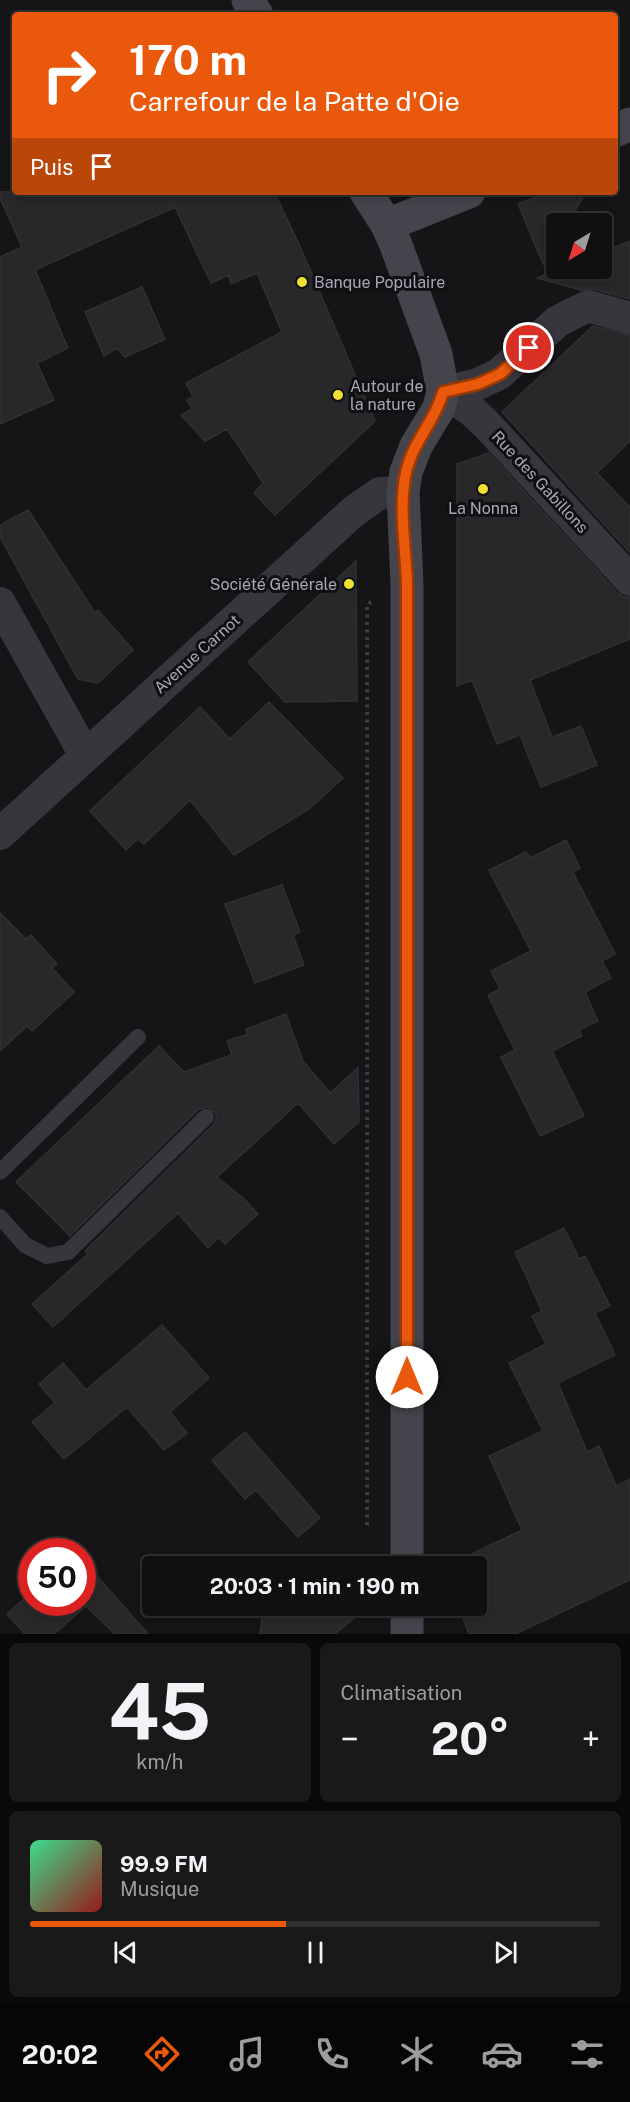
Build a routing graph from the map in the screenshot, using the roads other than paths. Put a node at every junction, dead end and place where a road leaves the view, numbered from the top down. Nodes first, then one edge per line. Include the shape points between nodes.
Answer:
1 (368, 195) edge
2 (462, 195) edge
3 (387, 225) junction
4 (630, 318) edge
5 (443, 392) junction
6 (404, 492) junction
7 (630, 579) edge
8 (0, 603) edge
9 (85, 755) junction
10 (0, 834) edge
11 (138, 1036) dead end
12 (206, 1117) dead end
13 (0, 1172) edge
14 (0, 1217) edge
15 (407, 1556) edge
16 (407, 1616) edge
17 (407, 1634) edge

1 - 3 main road
2 - 3 main road
3 - 5 main road via 435,354
4 - 5 street via 588,306 558,321 500,374
5 - 6 main road via 439,408 410,459
5 - 7 street, Rue des Gabillons via 487,425
6 - 9 street, Avenue Carnot via 380,494 354,511
6 - 15 main road
8 - 9 street
9 - 10 street, Avenue Carnot
11 - 13 lane
12 - 14 lane via 68,1252 47,1256 26,1245
16 - 17 main road

